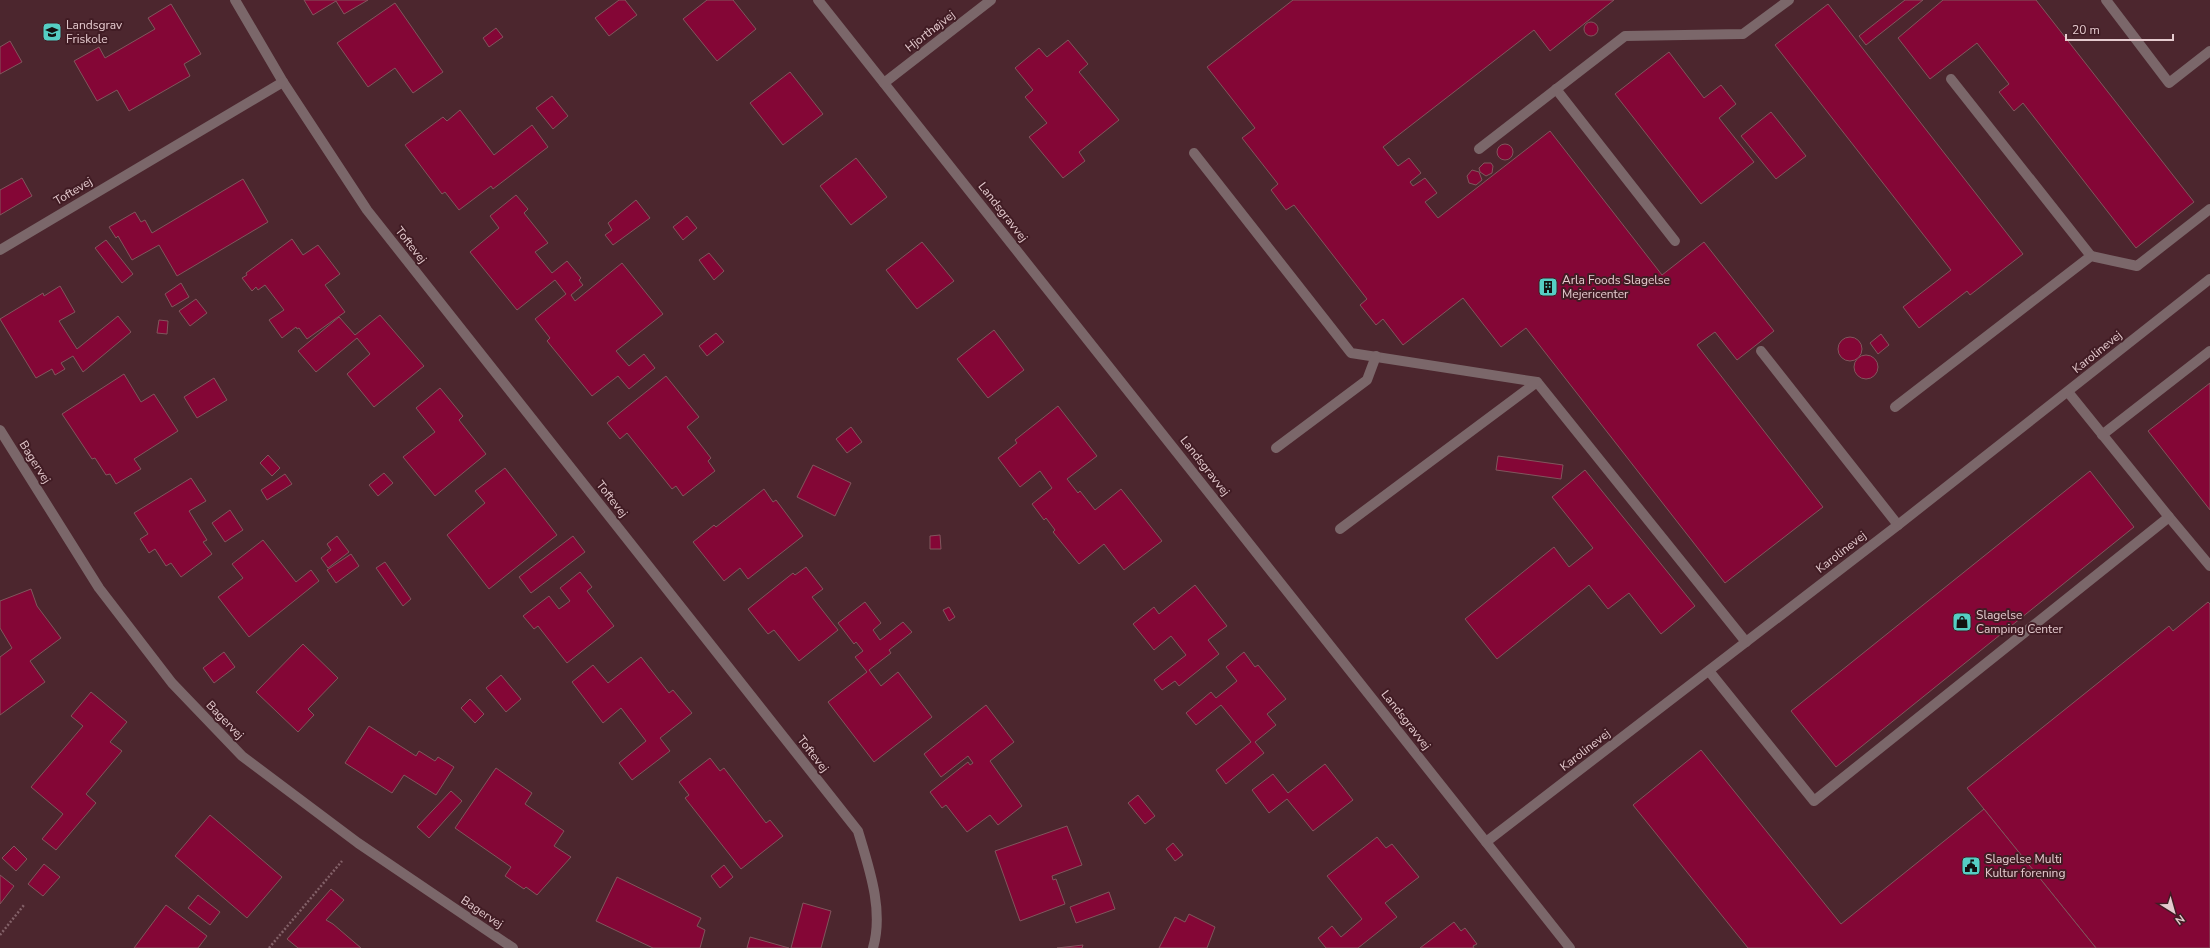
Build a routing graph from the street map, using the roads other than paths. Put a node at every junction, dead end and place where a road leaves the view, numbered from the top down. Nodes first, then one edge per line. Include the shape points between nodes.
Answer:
1 (235, 0) edge
2 (818, 0) edge
3 (991, 0) edge
4 (1789, 0) edge
5 (2106, 0) edge
6 (2210, 51) edge
7 (1951, 79) dead end
8 (283, 82) junction
9 (884, 83) junction
10 (1556, 89) junction
11 (1479, 149) dead end
12 (1194, 153) dead end
13 (2210, 209) edge
14 (1675, 241) dead end
15 (0, 250) edge
16 (2091, 256) junction
17 (2210, 279) edge
18 (1761, 351) dead end
19 (2210, 351) edge
20 (1376, 356) junction
21 (1537, 382) junction
22 (2068, 392) junction
23 (1895, 407) dead end
24 (0, 430) edge
25 (2102, 435) junction
26 (1276, 448) dead end
27 (2169, 517) junction
28 (1898, 524) junction
29 (1340, 529) dead end
30 (2210, 566) edge
31 (1746, 642) junction
32 (1709, 670) junction
33 (1486, 842) junction
34 (513, 948) edge
35 (873, 948) edge
36 (1570, 948) edge

1 - 8 street, Toftevej
2 - 9 street, Landsgravvej
3 - 9 street, Hjorthøjvej
4 - 10 street via 1743,34 1625,36
5 - 6 street via 2169,82
7 - 16 street
8 - 15 street, Toftevej
8 - 35 street, Toftevej via 367,210 858,831 874,884 877,934
9 - 33 street, Landsgravvej
10 - 11 street
10 - 14 street
12 - 20 street via 1351,353
13 - 16 street via 2137,266
16 - 23 street
17 - 22 street, Karolinevej
18 - 28 street
19 - 25 street
20 - 21 street
20 - 26 street via 1367,380
21 - 29 street
21 - 31 street
22 - 25 street
22 - 28 street, Karolinevej
24 - 34 street, Bagervej via 99,588 172,683 242,756 358,843
25 - 27 street
27 - 30 street
27 - 32 street via 1814,801
28 - 31 street, Karolinevej
31 - 32 street, Karolinevej
32 - 33 street, Karolinevej
33 - 36 street, Landsgravvej

